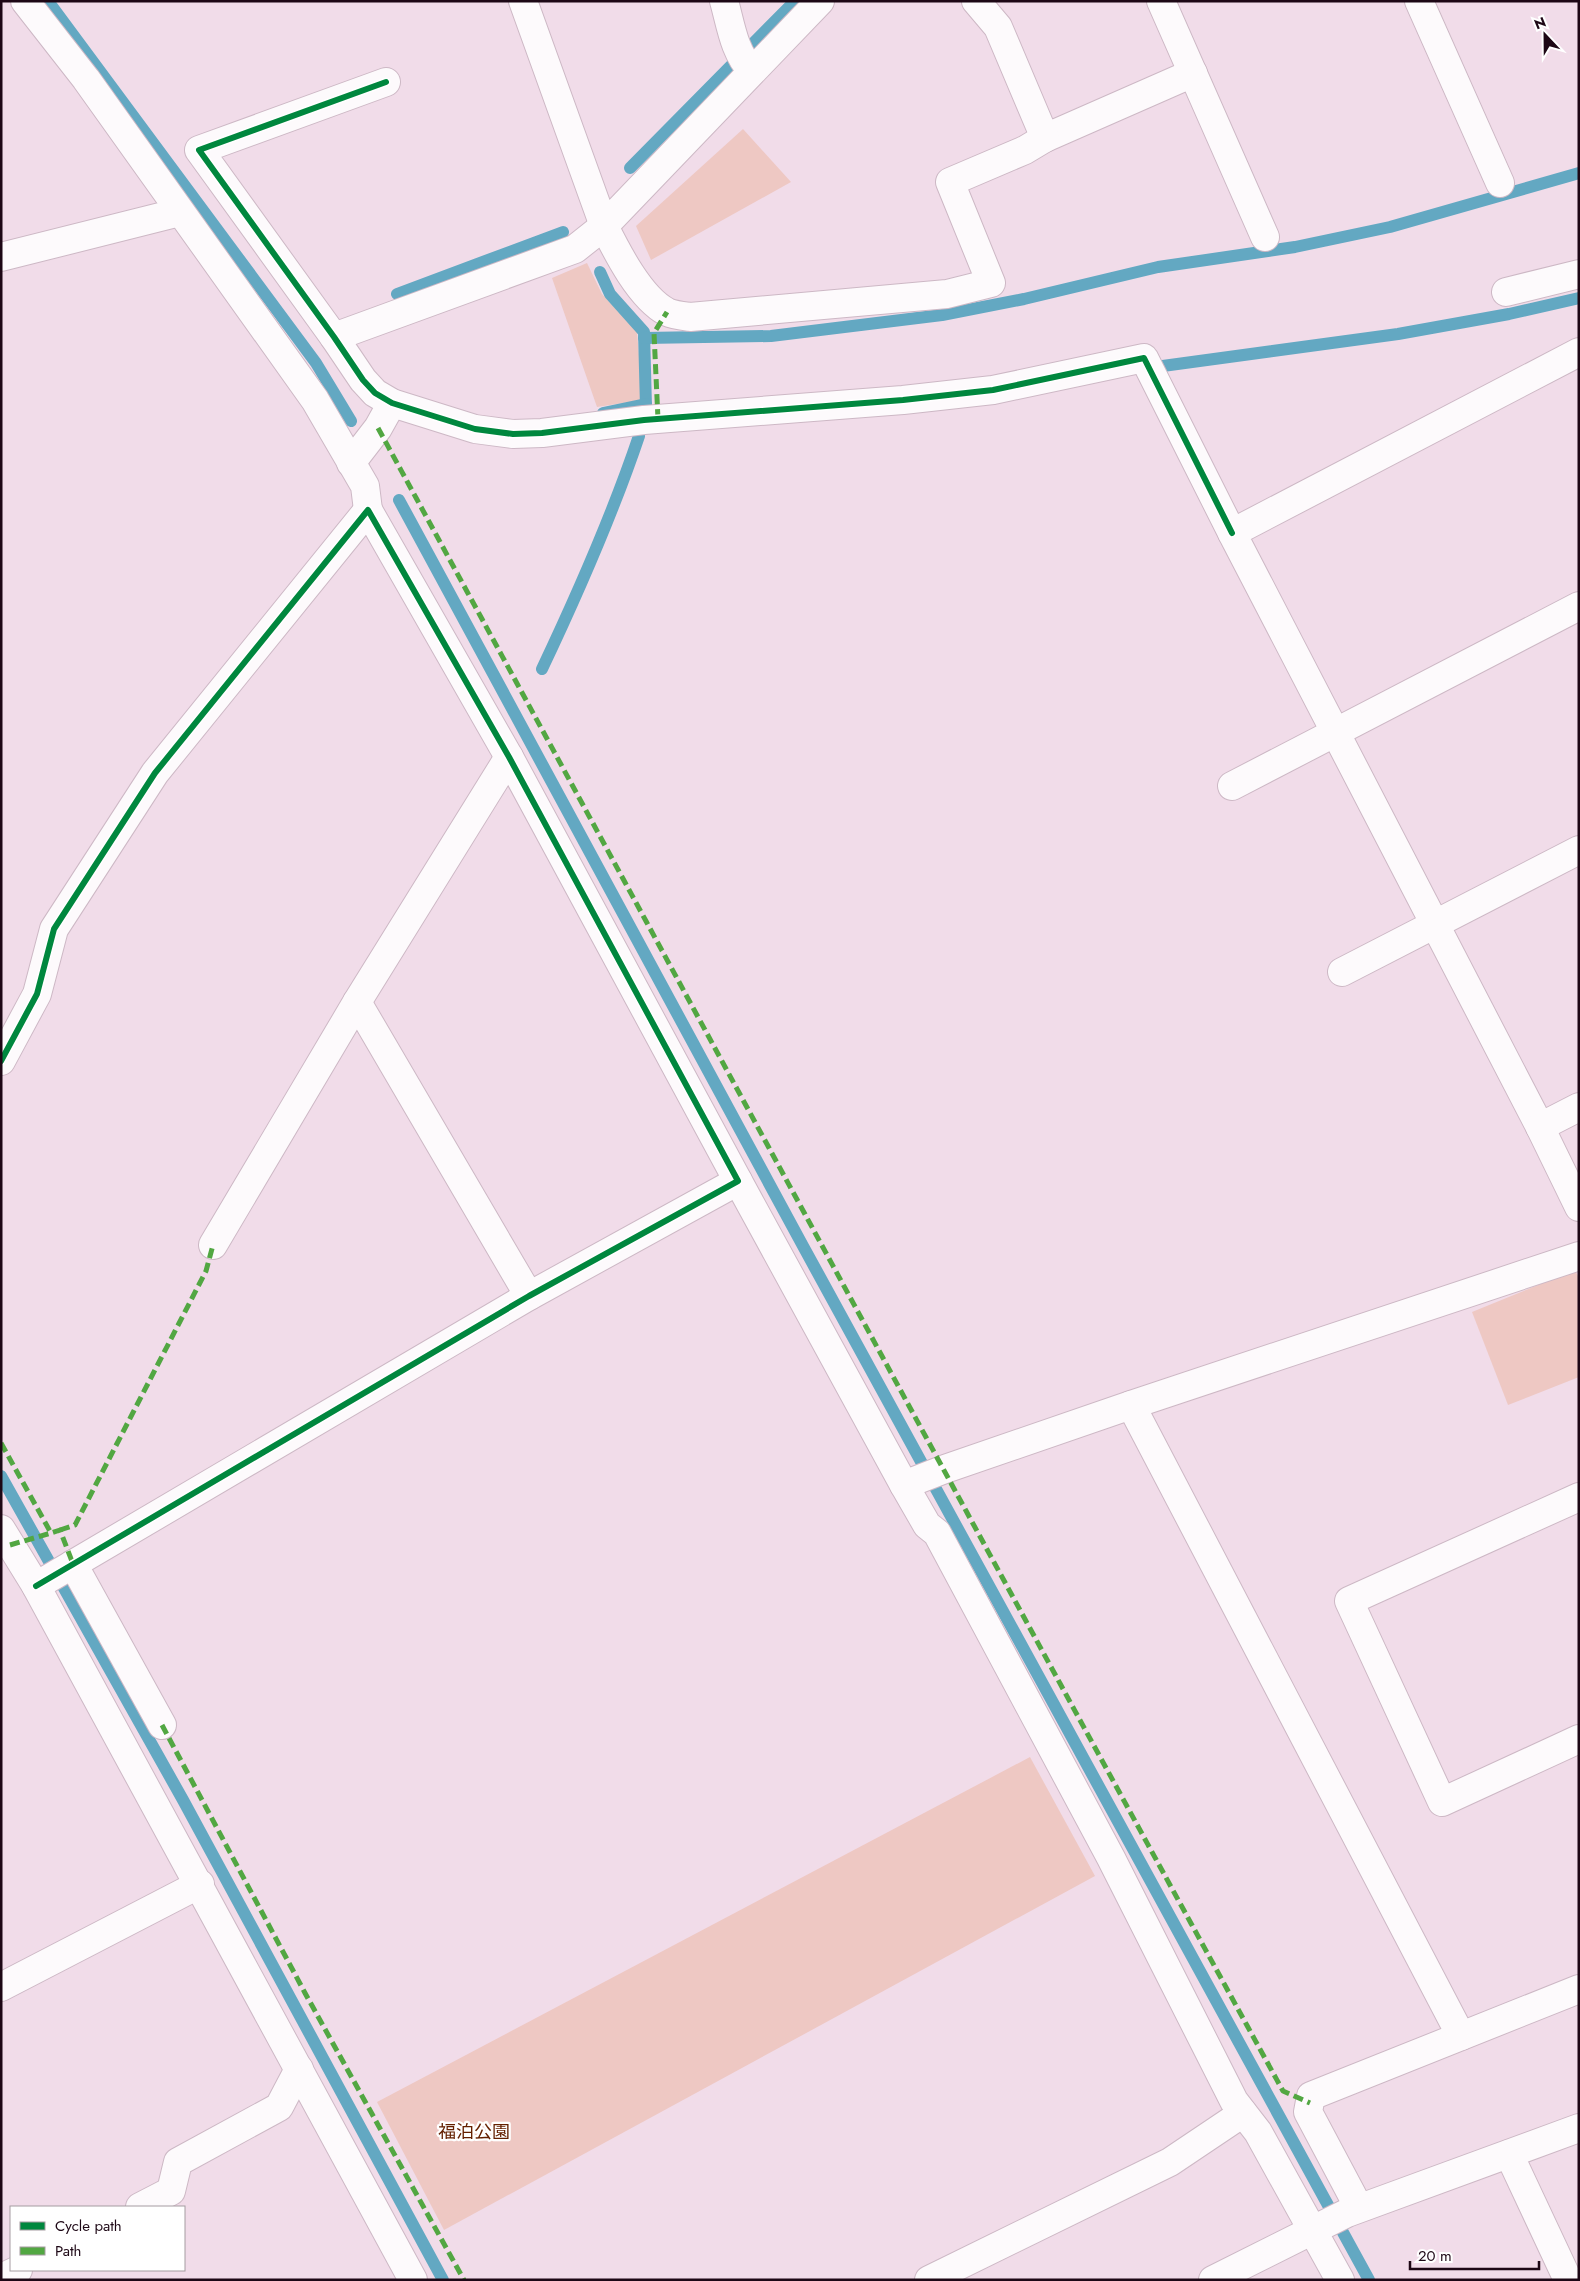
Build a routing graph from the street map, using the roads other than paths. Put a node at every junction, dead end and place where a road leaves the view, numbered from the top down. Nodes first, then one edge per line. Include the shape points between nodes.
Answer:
1 (25, 1) edge
2 (523, 1) edge
3 (724, 1) edge
4 (820, 1) edge
5 (976, 1) edge
6 (1161, 1) edge
7 (1419, 1) edge
8 (744, 61) junction
9 (1193, 74) junction
10 (386, 82) dead end
11 (1045, 138) junction
12 (1500, 183) dead end
13 (180, 212) junction
14 (604, 226) junction
15 (1265, 237) dead end
16 (1, 257) edge
17 (1579, 274) edge
18 (1506, 292) dead end
19 (334, 337) junction
20 (1579, 352) edge
21 (392, 403) junction
22 (351, 463) junction
23 (368, 510) junction
24 (1232, 534) junction
25 (1579, 606) edge
26 (1335, 732) junction
27 (509, 757) junction
28 (1232, 786) dead end
29 (1579, 850) edge
30 (1435, 924) junction
31 (1342, 972) dead end
32 (357, 1002) junction
33 (1, 1061) edge
34 (1579, 1107) edge
35 (1540, 1127) junction
36 (738, 1181) junction
37 (1579, 1207) edge
38 (213, 1245) dead end
39 (1579, 1256) edge
40 (529, 1296) junction
41 (1131, 1405) junction
42 (920, 1479) junction
43 (1579, 1496) edge
44 (1, 1529) edge
45 (10, 1568) edge
46 (56, 1574) junction
47 (162, 1725) dead end
48 (1579, 1739) edge
49 (200, 1884) junction
50 (1, 1986) edge
51 (1579, 1989) edge
52 (1460, 2036) junction
53 (299, 2069) junction
54 (1243, 2113) junction
55 (1579, 2128) edge
56 (1509, 2154) junction
57 (142, 2206) edge
58 (1336, 2219) junction
59 (16, 2271) edge
60 (1, 2278) edge
61 (413, 2280) edge
62 (929, 2280) edge
63 (1213, 2280) edge
64 (1340, 2280) edge
65 (1568, 2280) edge

1 - 13 street via 86,79
2 - 14 street
3 - 8 street
4 - 8 street
5 - 11 street via 998,27
6 - 9 street
7 - 12 street
8 - 14 street
9 - 11 street
9 - 15 street
10 - 19 street via 199,150
11 - 14 street via 950,182 991,283 947,294 690,317 667,312 648,296 619,257
13 - 16 street
13 - 22 street via 315,400
14 - 19 street via 574,249
17 - 18 street
19 - 21 street via 363,380
20 - 24 street
21 - 22 street via 378,428
21 - 24 street via 475,430 542,433 644,420 993,390 1144,358
22 - 23 street via 365,486
23 - 27 street
23 - 33 street via 155,773 54,929 37,994
24 - 26 street
25 - 26 street
26 - 28 street
26 - 30 street
27 - 32 street
27 - 36 street
29 - 30 street
30 - 31 street
30 - 35 street
32 - 38 street
32 - 40 street
34 - 35 street
35 - 37 street
36 - 40 street
36 - 42 street
39 - 41 street
40 - 46 street
41 - 42 street
41 - 52 street
42 - 54 street via 927,1525 937,1533 1111,1858 1234,2102
43 - 48 street via 1349,1601 1442,1802
44 - 45 street
45 - 46 street
46 - 47 street
46 - 49 street
49 - 50 street
49 - 53 street
51 - 52 street
52 - 58 street via 1312,2096 1308,2112
53 - 57 street via 278,2107 178,2162 171,2191
53 - 61 street
54 - 58 street
54 - 62 street via 1170,2162
55 - 56 street
56 - 58 street
56 - 65 street
58 - 63 street
58 - 64 street
59 - 60 street

